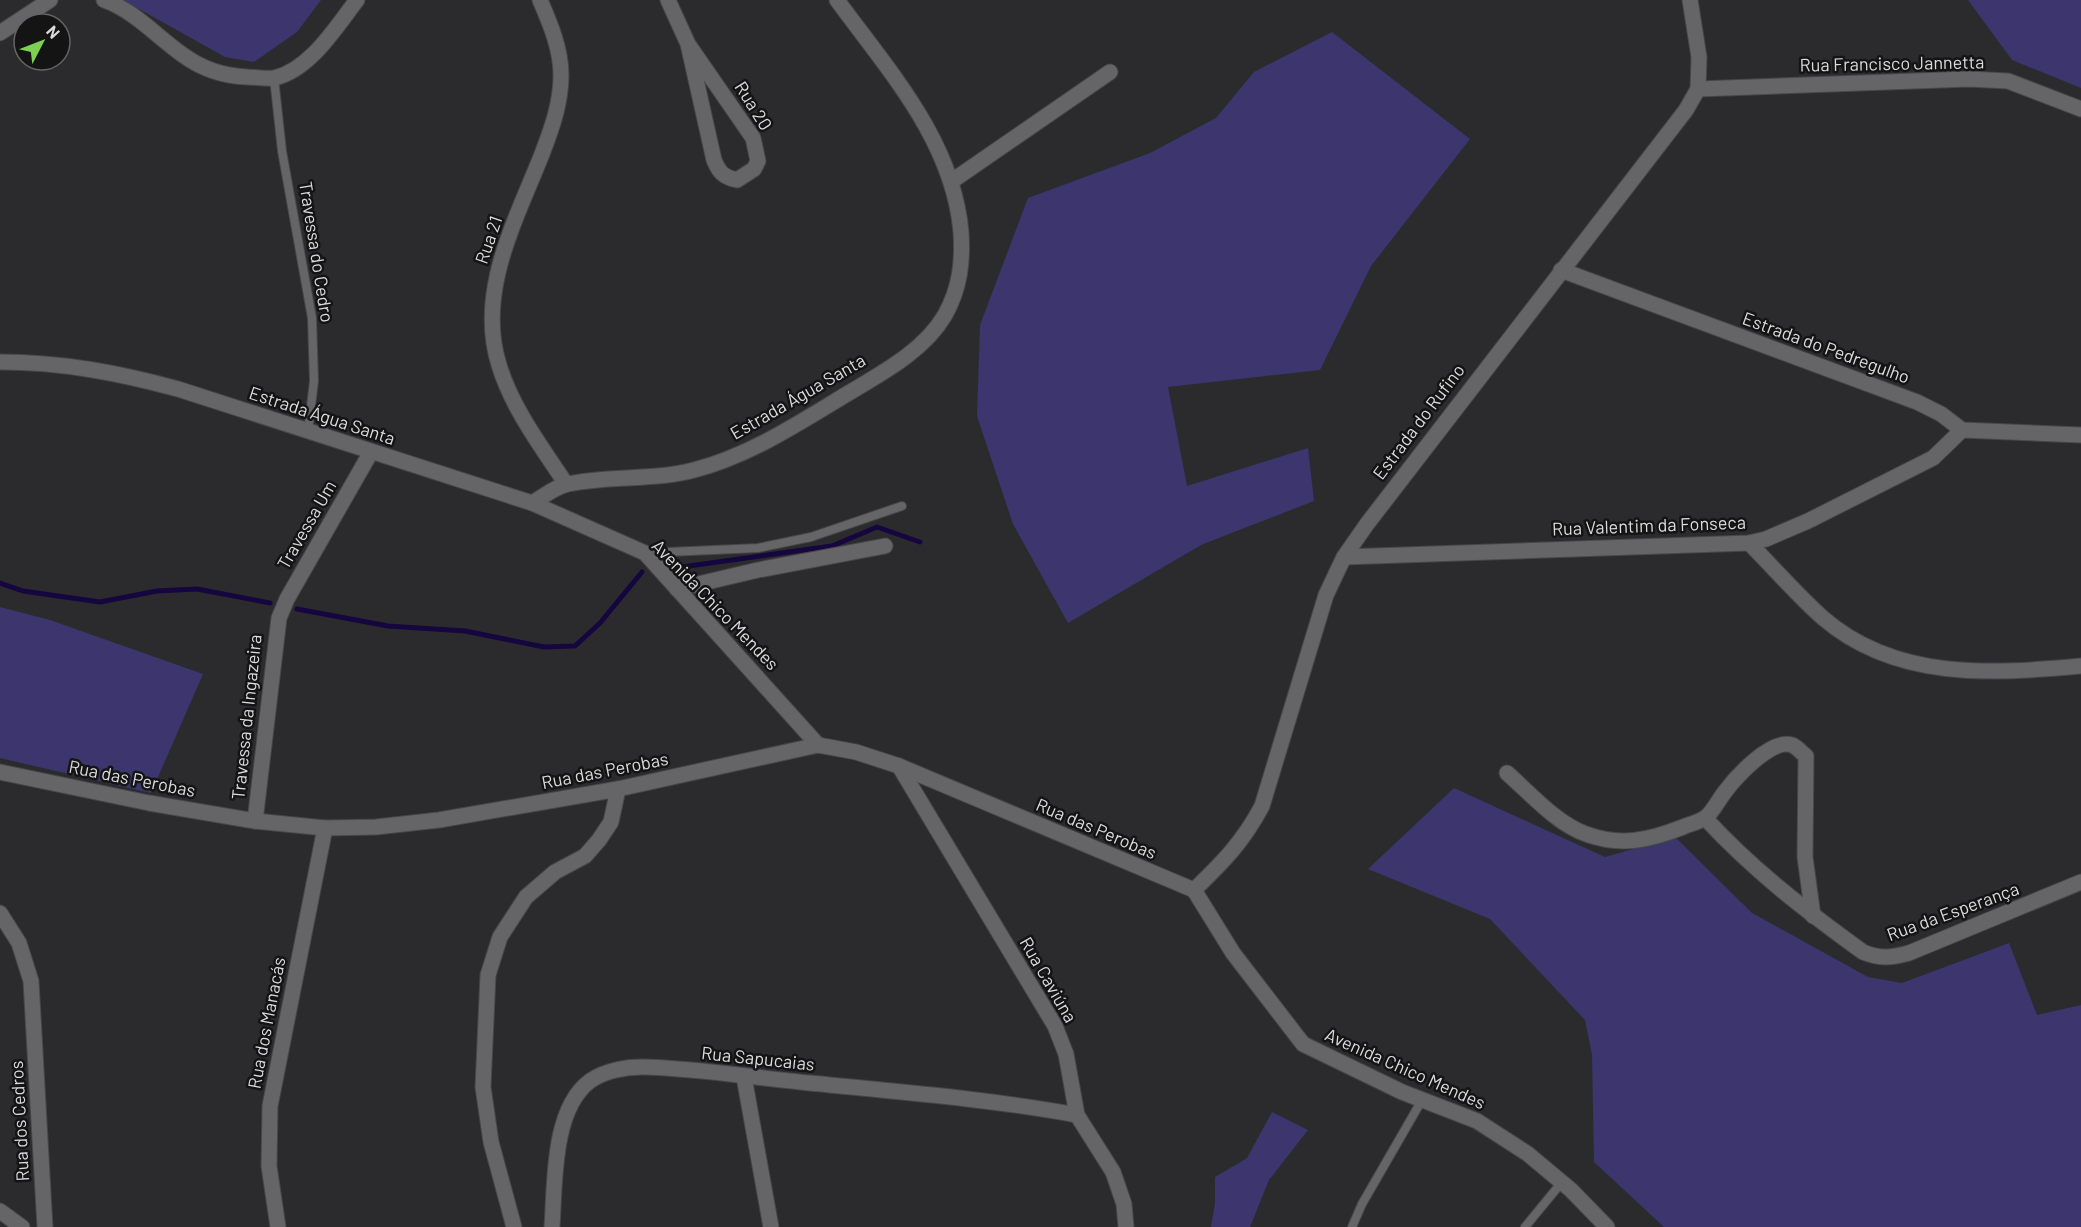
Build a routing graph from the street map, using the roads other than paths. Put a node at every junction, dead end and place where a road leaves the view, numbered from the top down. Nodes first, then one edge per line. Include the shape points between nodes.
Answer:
1 (50, 0) edge
2 (104, 0) edge
3 (357, 0) edge
4 (540, 0) edge
5 (668, 0) edge
6 (837, 0) edge
7 (1690, 0) edge
8 (0, 33) edge
9 (688, 44) junction
10 (1110, 72) dead end
11 (274, 78) junction
12 (1698, 89) junction
13 (2081, 109) edge
14 (952, 181) junction
15 (1561, 270) junction
16 (1, 361) edge
17 (1962, 430) junction
18 (308, 431) junction
19 (2081, 435) edge
20 (371, 452) junction
21 (566, 484) junction
22 (532, 503) junction
23 (902, 506) dead end
24 (1749, 543) junction
25 (885, 546) dead end
26 (645, 553) junction
27 (1344, 557) junction
28 (677, 589) junction
29 (279, 618) joint
30 (2081, 666) edge
31 (818, 745) junction
32 (899, 766) junction
33 (0, 772) edge
34 (1507, 773) dead end
35 (618, 789) junction
36 (1705, 818) junction
37 (255, 820) junction
38 (325, 828) junction
39 (2081, 882) edge
40 (1194, 890) junction
41 (0, 913) edge
42 (1813, 916) junction
43 (744, 1077) junction
44 (1422, 1100) junction
45 (1077, 1115) junction
46 (1562, 1182) junction
47 (0, 1211) edge
48 (22, 1227) edge
49 (45, 1227) edge
50 (278, 1227) edge
51 (514, 1227) edge
52 (552, 1227) edge
53 (771, 1227) edge
54 (1126, 1227) edge
55 (1352, 1227) edge
56 (1525, 1227) edge
57 (1607, 1227) edge

1 - 8 street
2 - 11 street via 118,5 207,70 229,76
3 - 11 street via 314,53
4 - 21 street, Rua 21 via 554,33 561,74 556,117 497,270 491,321 498,364 515,404
5 - 9 street, Rua 20
6 - 14 street, Estrada Água Santa via 921,116
7 - 12 street via 1699,57
9 - 9 street, Rua 20 via 714,160 727,178 737,180 754,169 758,161 753,138
10 - 14 street
11 - 18 lane, Travessa do Cedro via 282,151 312,318 314,381
12 - 13 street, Rua Francisco Jannetta via 1969,79 2008,81
12 - 15 street, Estrada do Rufino via 1664,142
14 - 21 street, Estrada Água Santa via 963,256 959,282 945,316 895,364 790,428 729,459 693,471
15 - 17 street, Estrada do Pedregulho via 1917,402
15 - 27 street, Estrada do Rufino
16 - 18 street, Estrada Água Santa via 59,364 119,374
17 - 19 street
17 - 24 street, Rua Valentim da Fonseca via 1933,458 1808,521
18 - 20 street, Estrada Água Santa
20 - 22 street, Estrada Água Santa
20 - 29 street, Travessa Um via 286,599
21 - 22 street, Estrada Água Santa
22 - 26 street, Avenida Chico Mendes
23 - 26 lane via 811,537 758,548
24 - 27 street, Rua Valentim da Fonseca
24 - 30 street via 1824,619 1863,646 1912,665 1963,672
25 - 28 street
26 - 28 street, Avenida Chico Mendes
27 - 40 street, Estrada do Rufino via 1326,595 1262,806 1241,842
28 - 31 street, Avenida Chico Mendes
29 - 37 street, Travessa da Ingazeira
31 - 32 street, Rua das Perobas
31 - 35 street, Rua das Perobas
32 - 40 street, Rua das Perobas
32 - 45 street, Rua Caviúna via 1055,1026 1066,1054
33 - 37 street, Rua das Perobas
34 - 36 street via 1565,822 1584,834 1611,842 1654,839
35 - 38 street, Rua das Perobas via 439,820
35 - 51 street via 611,822 599,840 585,856 555,872 526,897 500,937 488,975 483,1087 491,1142
36 - 42 street, Rua da Esperança via 1737,853
36 - 42 street via 1756,759 1772,748 1794,745 1806,756 1805,857
37 - 38 street, Rua das Perobas
38 - 50 street, Rua dos Manacás via 270,1106 269,1166
39 - 42 street, Rua da Esperança via 1892,958 1876,958 1863,952
40 - 44 street, Avenida Chico Mendes via 1233,953 1303,1044
41 - 49 street, Rua dos Cedros via 19,942 31,981
43 - 45 street, Rua Sapucaias via 976,1099
43 - 52 street, Rua Sapucaias via 641,1067 613,1070 590,1081 574,1098 564,1120 557,1155
43 - 53 street
44 - 46 street, Avenida Chico Mendes via 1477,1121
44 - 55 lane
45 - 54 street, Rua Caviúna via 1113,1172 1124,1204
46 - 56 lane
46 - 57 street, Avenida Chico Mendes
47 - 48 street

